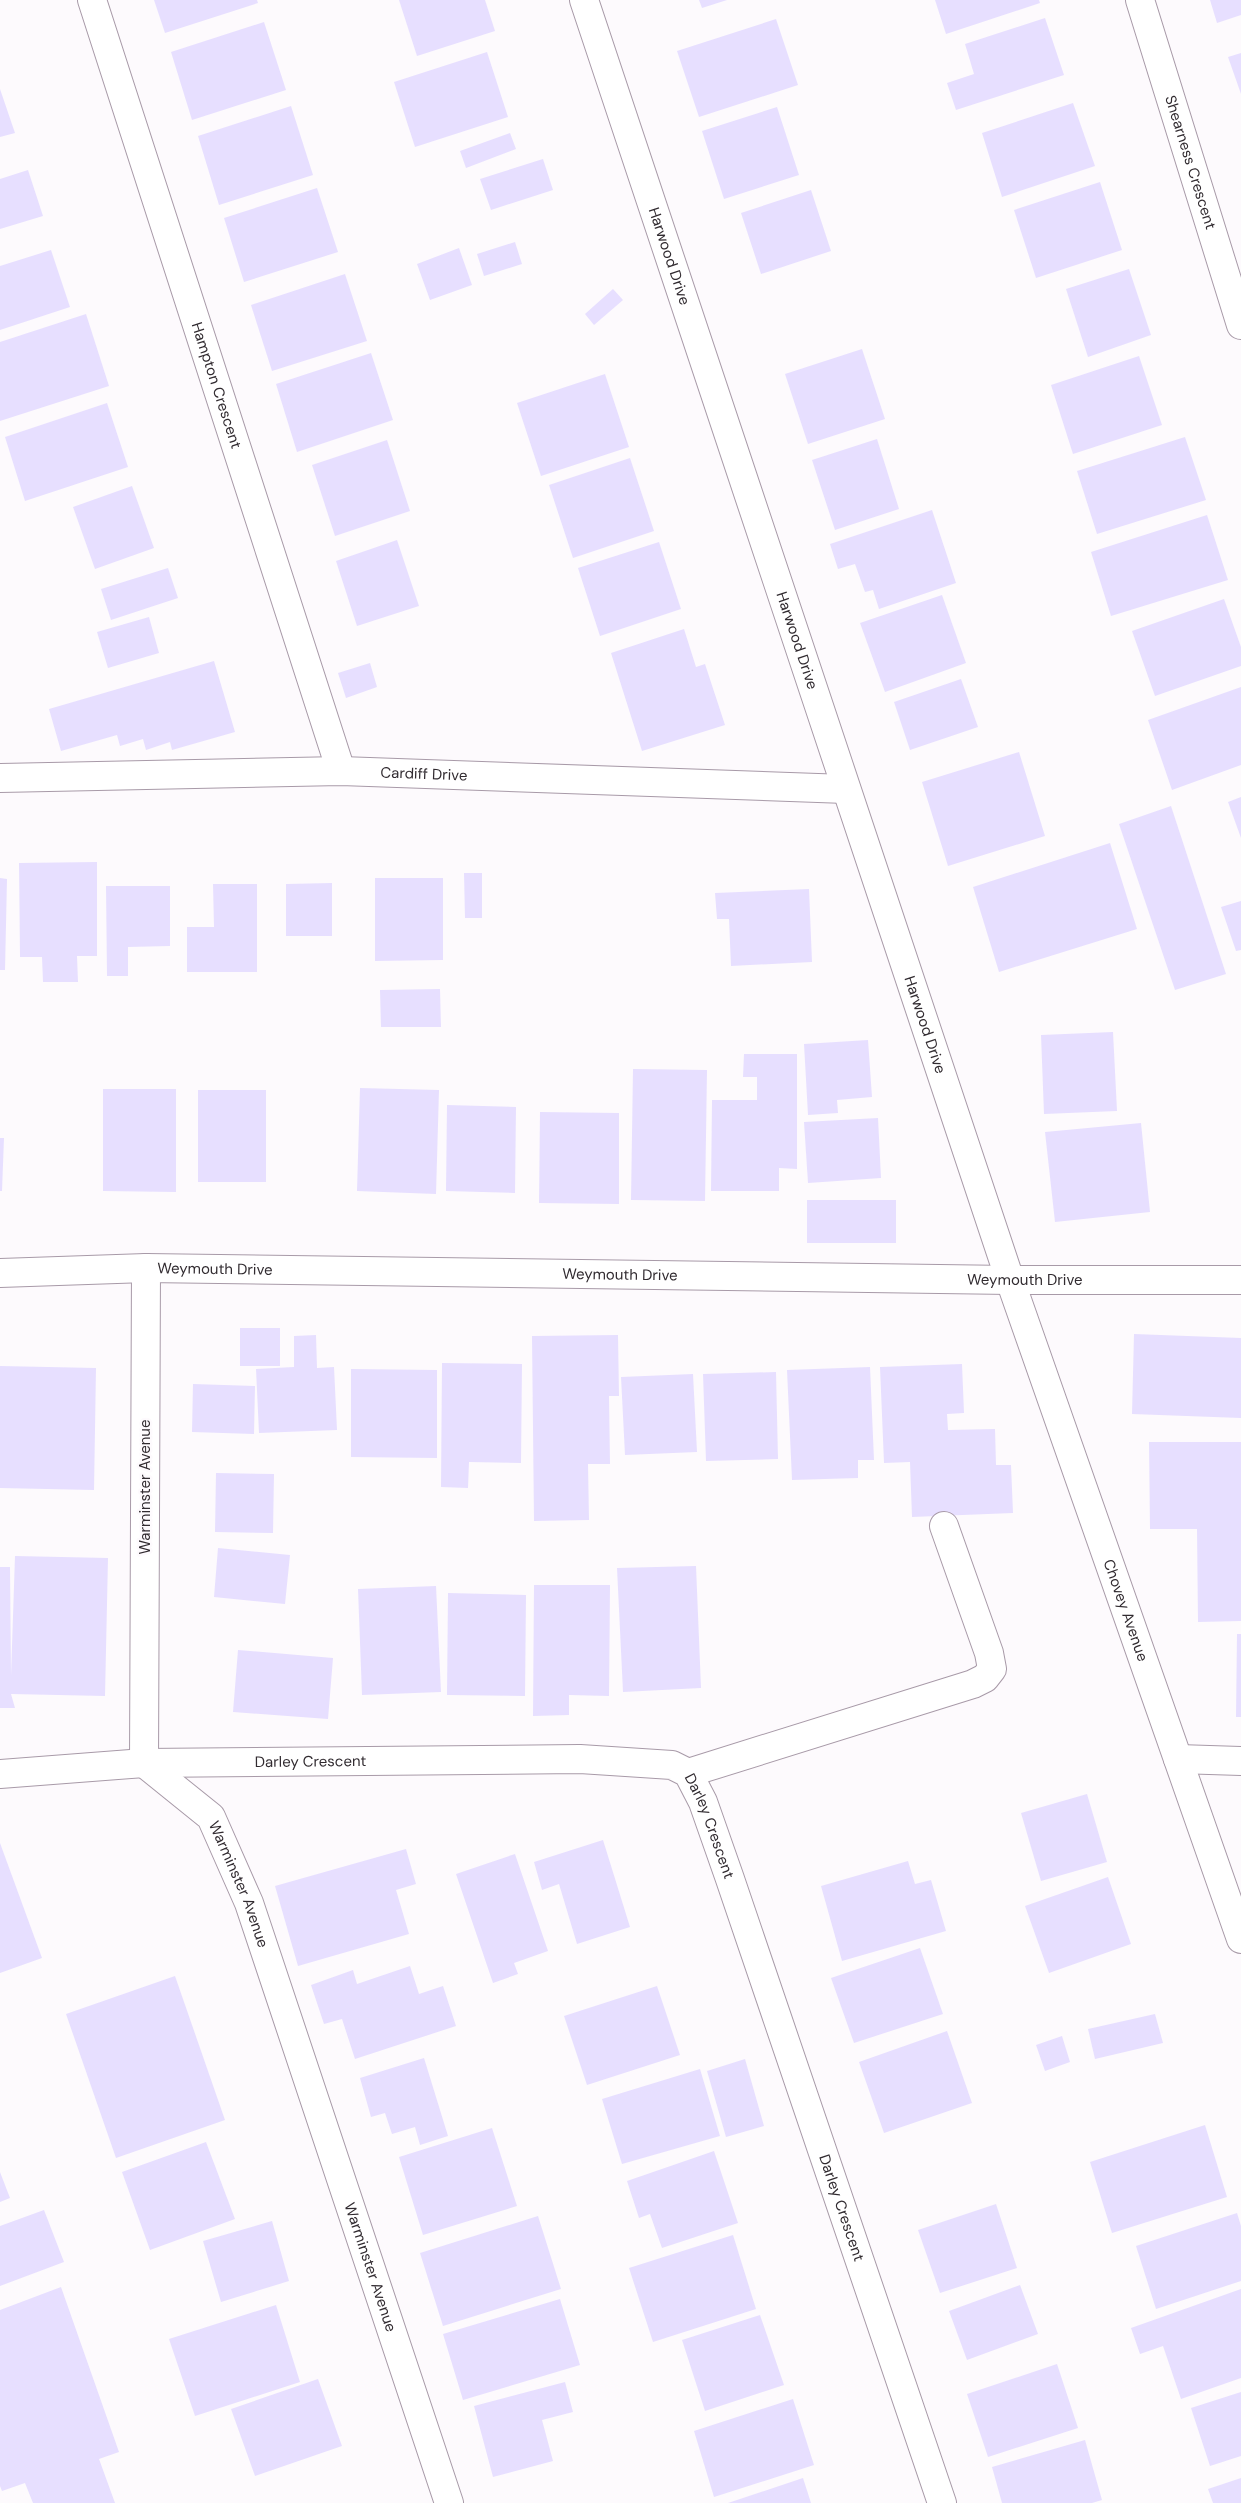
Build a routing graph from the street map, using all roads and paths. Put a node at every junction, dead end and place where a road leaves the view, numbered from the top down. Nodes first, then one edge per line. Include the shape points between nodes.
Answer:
1 (92, 0) edge
2 (584, 0) edge
3 (1140, 0) edge
4 (1241, 325) edge
5 (341, 770) junction
6 (0, 778) edge
7 (846, 789) junction
8 (146, 1268) junction
9 (0, 1272) edge
10 (1010, 1280) junction
11 (1241, 1280) edge
12 (944, 1526) dead end
13 (1178, 1759) junction
14 (1241, 1761) edge
15 (144, 1763) junction
16 (688, 1773) junction
17 (0, 1774) edge
18 (1241, 1939) edge
19 (448, 2503) edge
20 (942, 2503) edge

1 - 5 street, Hampton Crescent
2 - 7 street, Harwood Drive
3 - 4 street, Shearness Crescent
5 - 6 street, Cardiff Drive
5 - 7 street, Cardiff Drive
7 - 10 street, Harwood Drive
8 - 9 street, Weymouth Drive
8 - 10 street, Weymouth Drive
8 - 15 street, Warminster Avenue
10 - 11 street, Weymouth Drive
10 - 13 street, Chovey Avenue
12 - 16 street via 989,1653 992,1669 985,1678
13 - 14 street
13 - 18 street, Chovey Avenue
15 - 16 street, Darley Crescent via 580,1759 662,1763
15 - 17 street, Darley Crescent
15 - 19 street, Warminster Avenue via 211,1817 249,1903
16 - 20 street, Darley Crescent via 730,1879

